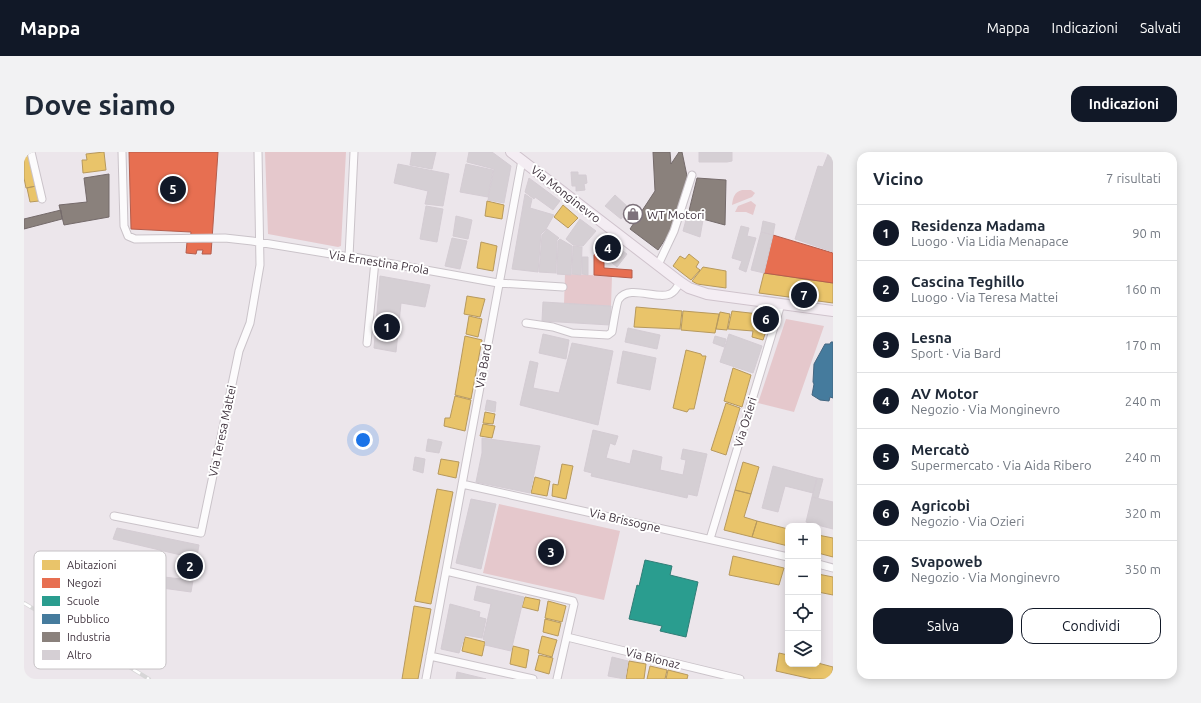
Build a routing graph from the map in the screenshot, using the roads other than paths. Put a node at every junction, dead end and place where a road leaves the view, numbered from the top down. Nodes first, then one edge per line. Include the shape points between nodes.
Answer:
1 (31, 152) edge
2 (122, 152) edge
3 (258, 152) edge
4 (354, 152) edge
5 (511, 152) edge
6 (522, 160) junction
7 (692, 175) dead end
8 (42, 199) dead end
9 (260, 243) junction
10 (349, 257) junction
11 (375, 260) junction
12 (658, 265) junction
13 (680, 282) junction
14 (498, 283) junction
15 (563, 287) dead end
16 (781, 304) junction
17 (833, 311) edge
18 (526, 323) dead end
19 (367, 343) dead end
20 (462, 484) junction
21 (114, 516) dead end
22 (710, 539) junction
23 (785, 556) edge
24 (821, 565) edge
25 (833, 568) edge
26 (446, 571) junction
27 (567, 637) junction
28 (430, 656) junction
29 (426, 679) edge
30 (533, 679) edge
31 (557, 679) edge
32 (740, 679) edge

1 - 8 street
2 - 9 street via 124,226 128,236 135,239 212,238
3 - 9 street, Via Teresa Mattei
4 - 10 street
5 - 6 street, Via Monginevro
6 - 12 street, Via Monginevro
6 - 14 street, Via Bard
7 - 12 street via 674,231
9 - 10 street, Via Ernestina Prola
9 - 21 street, Via Teresa Mattei via 260,265 250,323 238,351 201,533
10 - 11 street, Via Ernestina Prola
11 - 14 street, Via Ernestina Prola
11 - 19 street
12 - 13 street, Via Monginevro
13 - 16 street, Via Monginevro via 707,294
13 - 18 street via 674,291 666,295 632,292 622,294 618,300 612,332 608,335 572,333
14 - 15 street, Via Ernestina Prola
14 - 20 street, Via Bard
16 - 17 street, Via Monginevro
16 - 22 street, Via Ozieri
20 - 22 street, Via Brissogne
20 - 26 street, Via Bard
22 - 23 street, Via Brissogne
24 - 25 street
26 - 27 street via 573,601
26 - 28 street, Via Bard
27 - 31 street
27 - 32 street, Via Bionaz
28 - 29 street, Via Bard
28 - 30 street

